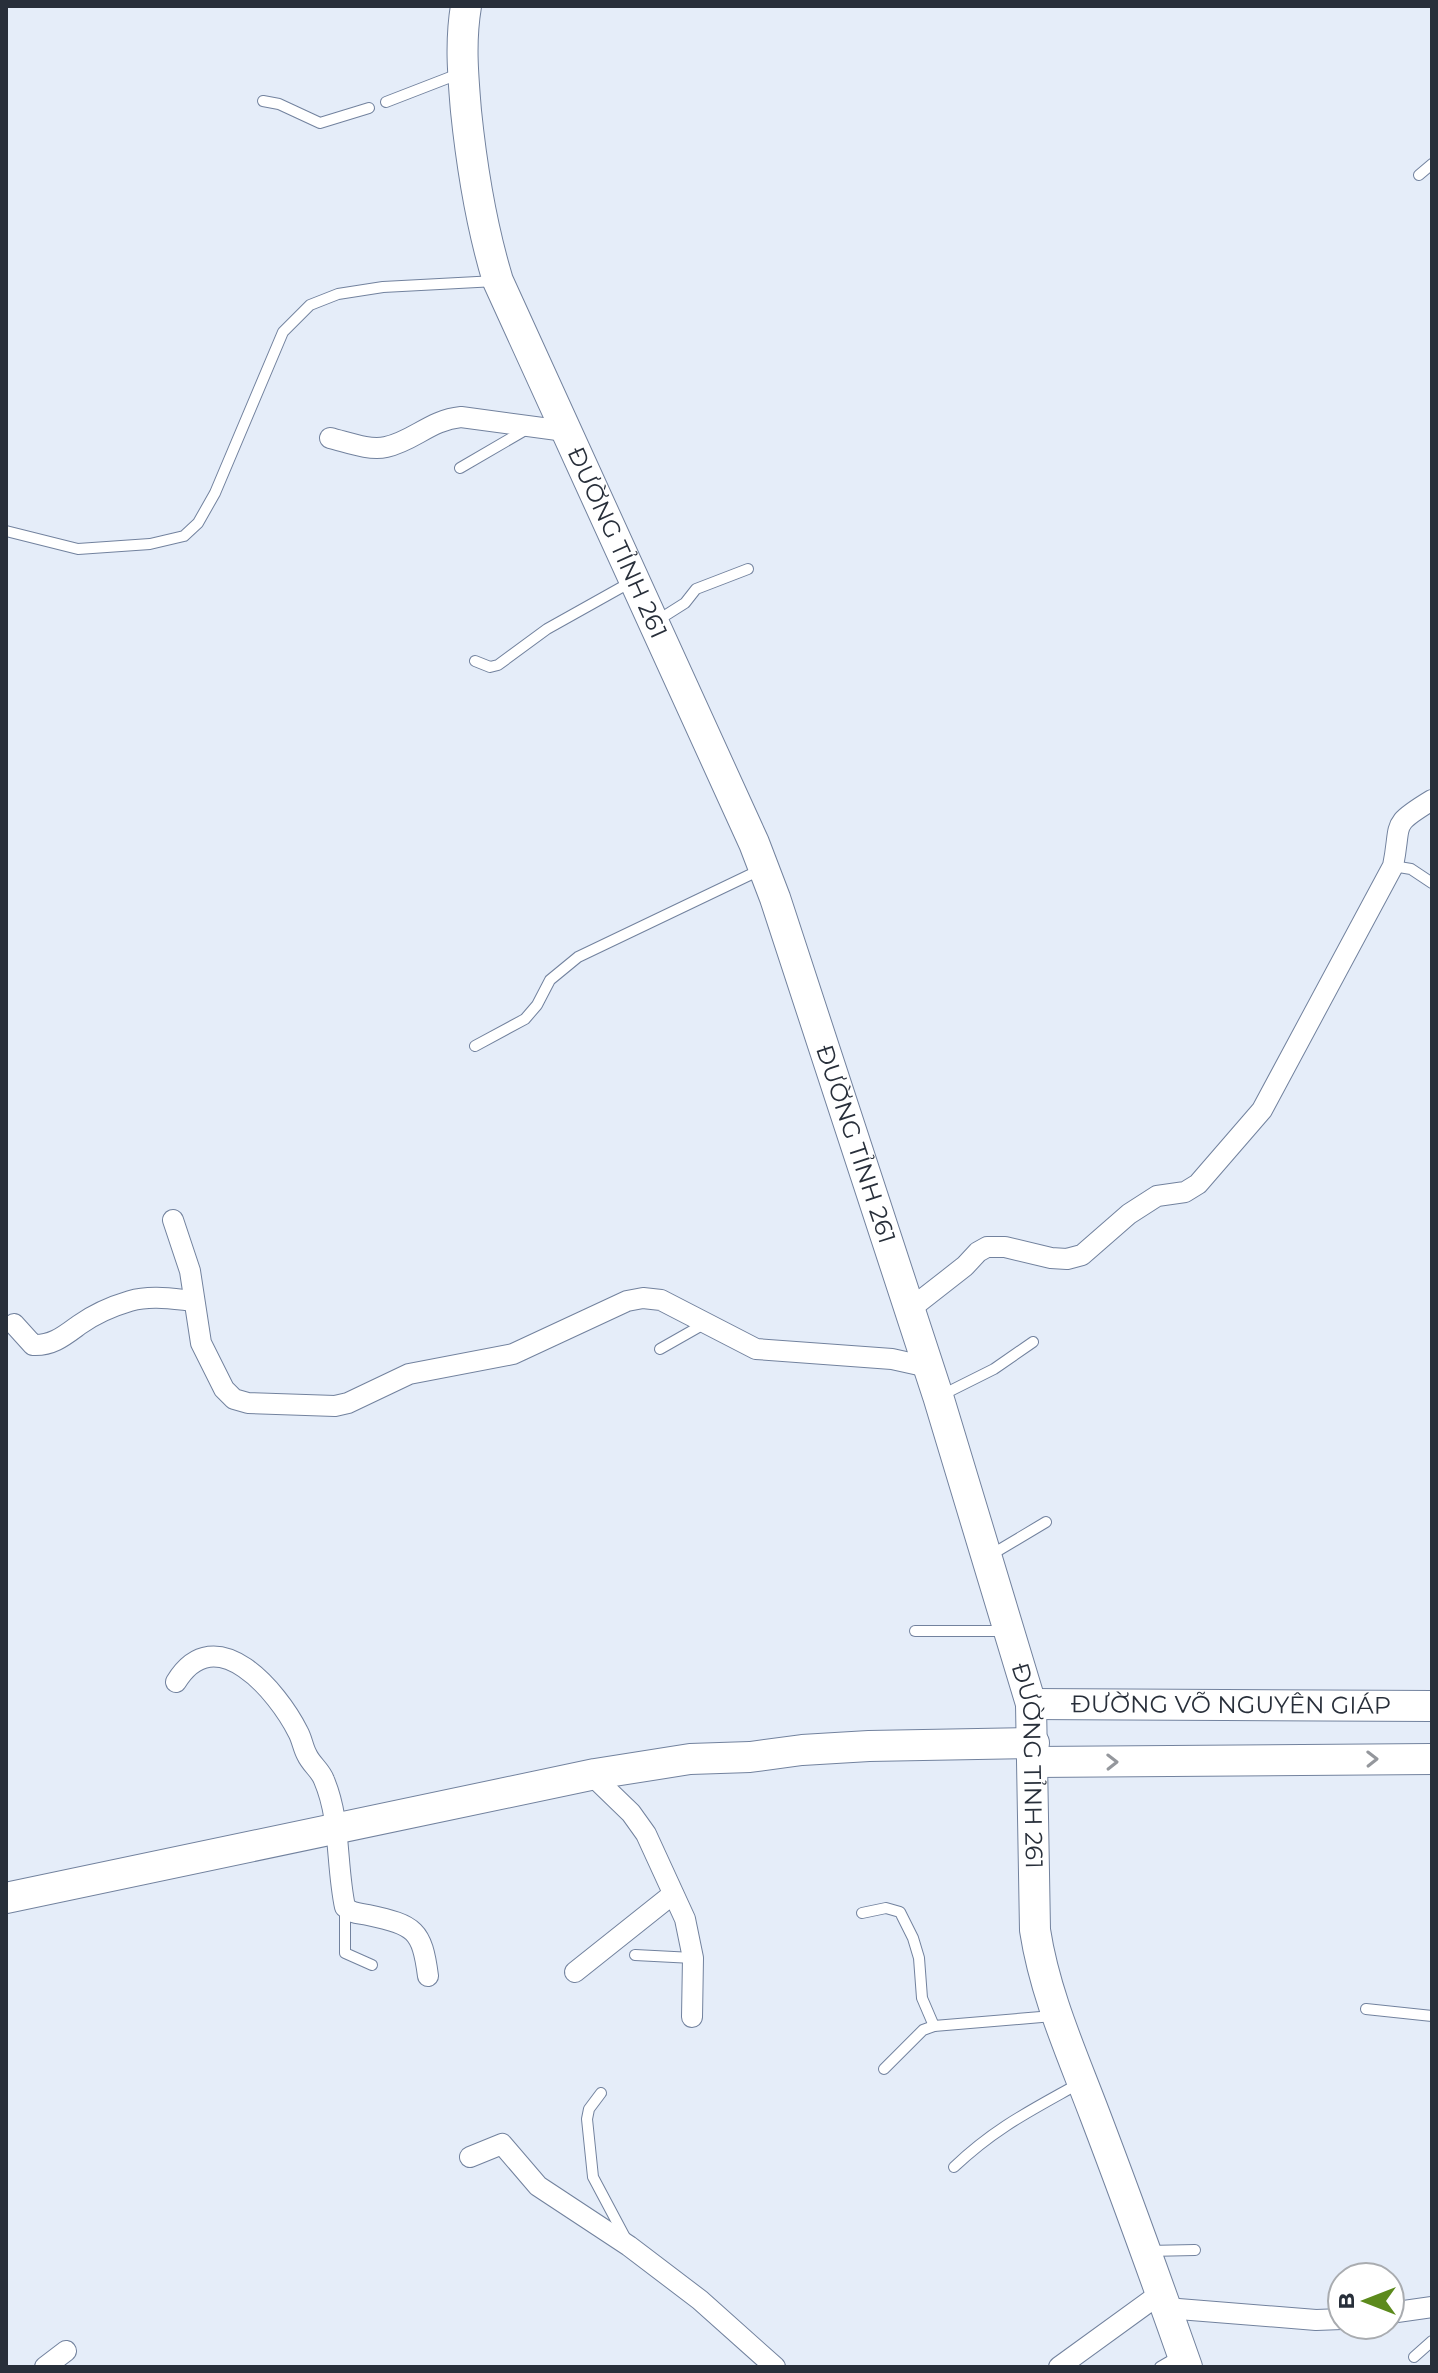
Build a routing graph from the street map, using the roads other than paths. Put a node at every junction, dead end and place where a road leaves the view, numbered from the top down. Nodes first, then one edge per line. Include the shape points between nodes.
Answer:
1 (466, 6) edge
2 (463, 72) junction
3 (263, 101) dead end
4 (386, 102) dead end
5 (369, 108) dead end
6 (1432, 164) edge
7 (1419, 175) dead end
8 (498, 281) junction
9 (530, 426) junction
10 (565, 431) junction
11 (330, 438) dead end
12 (460, 468) dead end
13 (6, 531) edge
14 (748, 569) dead end
15 (633, 580) junction
16 (654, 623) junction
17 (475, 661) dead end
18 (1432, 800) edge
19 (1393, 866) junction
20 (764, 868) junction
21 (1432, 883) edge
22 (475, 1046) dead end
23 (173, 1220) dead end
24 (194, 1301) junction
25 (910, 1309) junction
26 (14, 1324) dead end
27 (704, 1324) junction
28 (1033, 1342) dead end
29 (660, 1349) dead end
30 (928, 1367) junction
31 (938, 1396) junction
32 (1046, 1522) dead end
33 (987, 1557) junction
34 (915, 1631) dead end
35 (1008, 1631) junction
36 (176, 1682) dead end
37 (1031, 1704) junction
38 (1432, 1706) edge
39 (1034, 1753) junction
40 (1432, 1759) edge
41 (595, 1774) junction
42 (336, 1830) junction
43 (673, 1894) junction
44 (6, 1898) edge
45 (345, 1907) junction
46 (862, 1913) dead end
47 (635, 1955) dead end
48 (693, 1958) junction
49 (372, 1965) dead end
50 (575, 1972) dead end
51 (428, 1976) dead end
52 (1366, 2009) dead end
53 (1057, 2016) junction
54 (1432, 2016) edge
55 (692, 2017) dead end
56 (934, 2026) junction
57 (884, 2069) dead end
58 (1082, 2082) junction
59 (601, 2093) dead end
60 (470, 2157) dead end
61 (954, 2167) dead end
62 (629, 2246) junction
63 (1195, 2250) dead end
64 (1146, 2251) junction
65 (1164, 2300) junction
66 (1432, 2307) edge
67 (1406, 2311) edge
68 (1326, 2320) edge
69 (1432, 2341) edge
70 (66, 2351) dead end
71 (1414, 2357) dead end
72 (1176, 2363) edge
73 (45, 2367) edge
74 (775, 2367) edge
75 (1059, 2367) edge

1 - 2 main road, ĐƯỜNG TỈNH 261
2 - 4 lane
2 - 8 main road, ĐƯỜNG TỈNH 261 via 476,189
3 - 5 lane via 320,123
6 - 7 lane
8 - 10 main road, ĐƯỜNG TỈNH 261
8 - 13 lane via 383,287 310,305 283,332 215,493 184,536 78,549
9 - 10 street
9 - 11 street via 444,419 385,448
9 - 12 lane
10 - 15 main road, ĐƯỜNG TỈNH 261
14 - 16 lane via 696,589 679,608
15 - 16 main road, ĐƯỜNG TỈNH 261
15 - 17 lane via 547,629 498,665
16 - 20 main road, ĐƯỜNG TỈNH 261
18 - 19 street via 1398,825
19 - 21 lane via 1411,869
19 - 25 street via 1262,1110 1198,1184 1185,1192 1157,1196 1082,1255 1051,1258 987,1247
20 - 22 lane via 578,957 550,980 525,1019
20 - 25 main road, ĐƯỜNG TỈNH 261
23 - 24 street
24 - 26 street via 129,1301 41,1345 33,1345
24 - 27 street via 201,1343 224,1389 248,1403 348,1403 409,1374 513,1354 643,1298 661,1300
25 - 30 main road, ĐƯỜNG TỈNH 261
27 - 29 lane
27 - 30 street via 756,1349 892,1359
28 - 31 lane via 994,1369
30 - 31 main road, ĐƯỜNG TỈNH 261
31 - 33 main road, ĐƯỜNG TỈNH 261
32 - 33 lane
33 - 35 main road, ĐƯỜNG TỈNH 261
34 - 35 lane
35 - 37 main road, ĐƯỜNG TỈNH 261
36 - 42 street via 188,1668 214,1656 255,1674 287,1712 307,1756 324,1778
37 - 38 main road, ĐƯỜNG VÕ NGUYÊN GIÁP
37 - 39 main road, ĐƯỜNG TỈNH 261
39 -> 40 main road
39 - 41 main road via 869,1746 690,1759
39 - 53 main road, ĐƯỜNG TỈNH 261 via 1035,1930
41 - 42 main road
41 - 43 street via 646,1834
42 - 44 main road
42 - 45 street
43 - 48 street
43 - 50 street
45 - 49 lane via 345,1953
45 - 51 street via 414,1932 422,1940
46 - 56 lane via 886,1908 900,1912 919,1958 922,1998
47 - 48 lane
48 - 55 street
52 - 54 lane
53 - 56 lane
53 - 58 main road, ĐƯỜNG TỈNH 261
56 - 57 lane via 923,2030
58 - 61 lane via 1005,2124
58 - 64 main road, ĐƯỜNG TỈNH 261
59 - 62 lane via 587,2119 593,2177
60 - 62 street via 502,2144 538,2186
62 - 74 street
63 - 64 lane
64 - 65 main road, ĐƯỜNG TỈNH 261
65 - 68 street
65 - 72 main road, ĐƯỜNG TỈNH 261
65 - 75 street
66 - 67 street
69 - 71 lane
70 - 73 street

